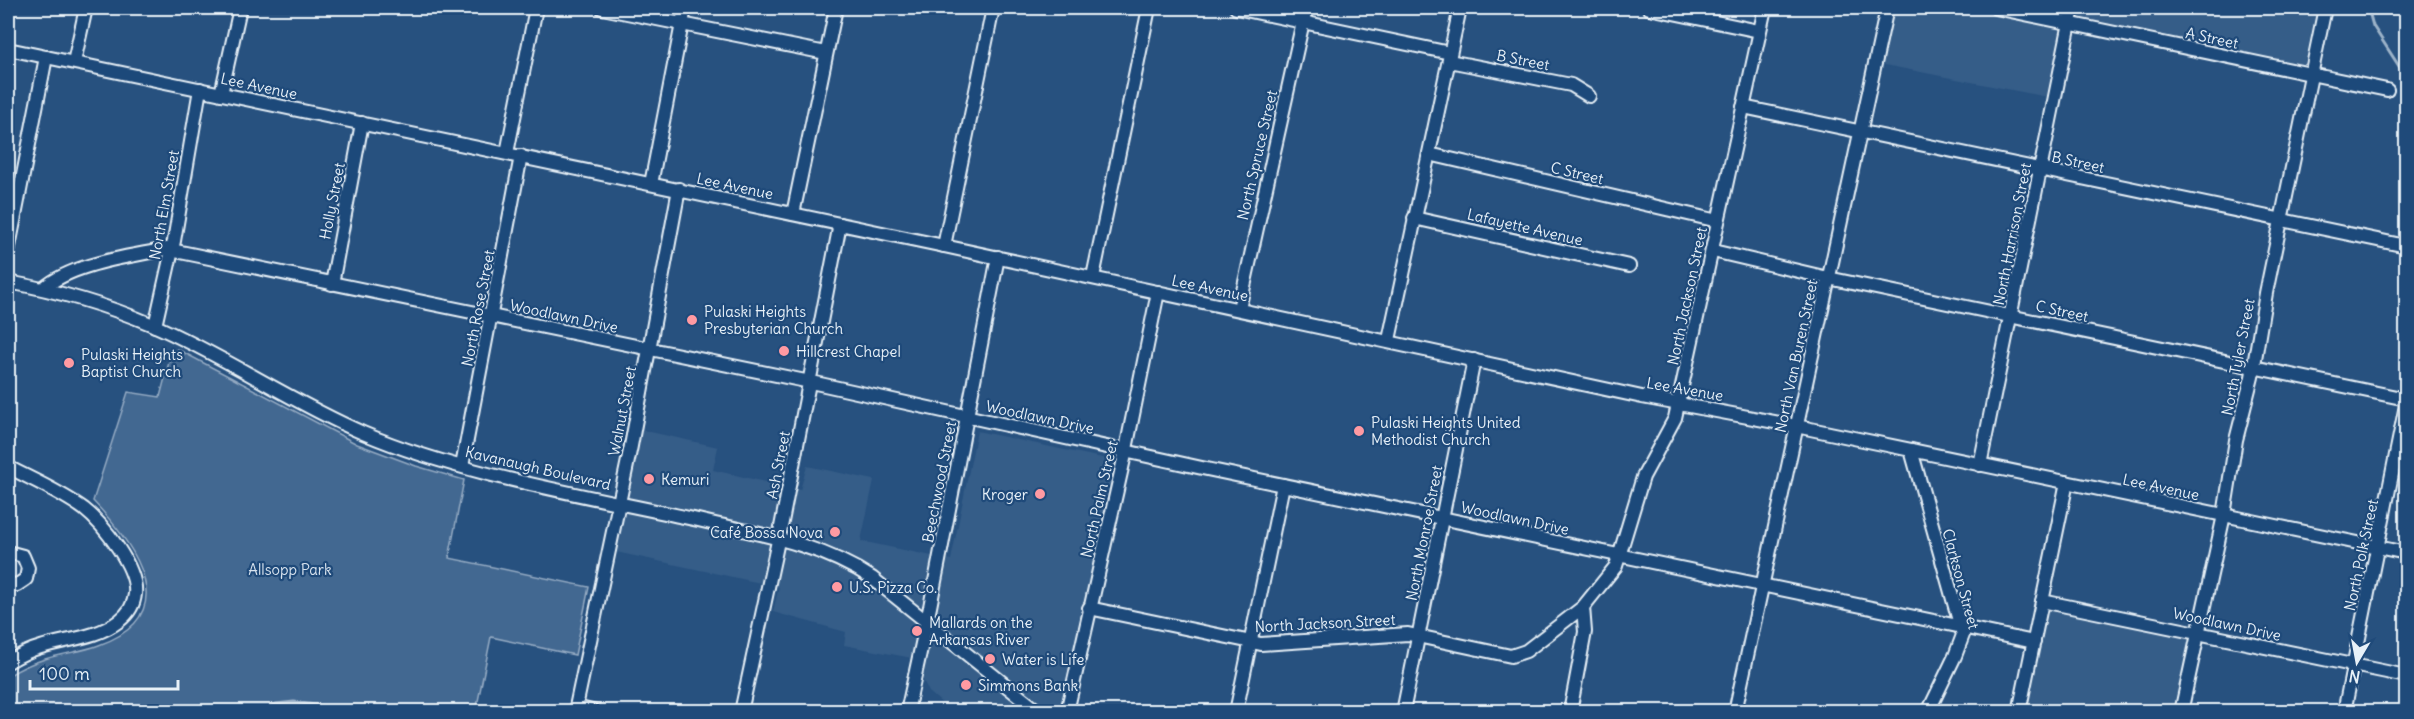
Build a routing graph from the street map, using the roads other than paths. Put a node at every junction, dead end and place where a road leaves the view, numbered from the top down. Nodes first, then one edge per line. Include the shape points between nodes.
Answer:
1 (86, 8) edge
2 (240, 8) edge
3 (536, 8) edge
4 (602, 8) edge
5 (685, 8) edge
6 (836, 8) edge
7 (993, 8) edge
8 (1149, 8) edge
9 (1236, 8) edge
10 (1306, 8) edge
11 (1460, 8) edge
12 (1649, 8) edge
13 (1765, 8) edge
14 (1887, 8) edge
15 (1996, 8) edge
16 (2073, 8) edge
17 (2325, 8) edge
18 (1303, 21) junction
19 (2070, 23) junction
20 (682, 24) junction
21 (1759, 31) junction
22 (8, 49) edge
23 (826, 53) junction
24 (46, 57) junction
25 (1449, 57) junction
26 (74, 62) junction
27 (2311, 74) junction
28 (200, 89) junction
29 (2387, 90) dead end
30 (221, 94) junction
31 (1589, 96) dead end
32 (1743, 107) junction
33 (362, 123) junction
34 (1860, 133) junction
35 (507, 153) junction
36 (1429, 154) junction
37 (521, 156) junction
38 (2040, 169) junction
39 (651, 184) junction
40 (679, 189) junction
41 (793, 214) junction
42 (1414, 218) junction
43 (2281, 220) junction
44 (1718, 221) junction
45 (840, 224) junction
46 (944, 246) junction
47 (2406, 246) edge
48 (172, 250) junction
49 (1713, 251) junction
50 (8, 252) edge
51 (998, 257) junction
52 (1629, 266) dead end
53 (1093, 277) junction
54 (1828, 278) junction
55 (8, 282) edge
56 (332, 284) junction
57 (44, 288) junction
58 (1158, 292) junction
59 (1239, 309) junction
60 (492, 316) junction
61 (2012, 316) junction
62 (155, 326) junction
63 (1389, 340) junction
64 (649, 349) junction
65 (1474, 360) junction
66 (2254, 367) junction
67 (809, 382) junction
68 (2406, 399) edge
69 (1680, 403) junction
70 (2406, 405) edge
71 (967, 416) junction
72 (1796, 426) junction
73 (1125, 450) junction
74 (1911, 450) junction
75 (1980, 465) junction
76 (462, 466) junction
77 (8, 467) edge
78 (2067, 482) junction
79 (1283, 485) junction
80 (619, 503) junction
81 (2224, 515) junction
82 (1442, 518) junction
83 (779, 539) junction
84 (2378, 547) junction
85 (8, 552) edge
86 (2406, 553) edge
87 (1620, 555) junction
88 (8, 584) edge
89 (1761, 587) junction
90 (2042, 601) junction
91 (1583, 607) junction
92 (1089, 609) junction
93 (927, 621) junction
94 (1961, 627) junction
95 (2199, 634) junction
96 (1418, 638) junction
97 (2034, 642) junction
98 (1251, 643) junction
99 (8, 662) edge
100 (2354, 665) junction
101 (2406, 676) edge
102 (596, 711) edge
103 (741, 711) edge
104 (907, 711) edge
105 (1039, 711) edge
106 (1067, 711) edge
107 (1236, 711) edge
108 (1403, 711) edge
109 (1574, 711) edge
110 (1735, 711) edge
111 (1928, 711) edge
112 (2019, 711) edge
113 (2181, 711) edge
114 (2344, 711) edge

1 - 26 street
2 - 30 street
3 - 35 street
4 - 20 street
5 - 20 street
6 - 23 street
7 - 46 street
8 - 53 street
9 - 18 street, B Street
10 - 18 street, North Spruce Street
11 - 25 street
12 - 21 street
13 - 21 street, North Jackson Street
14 - 34 street, North Van Buren Street
15 - 19 street, A Street
16 - 19 street, North Harrison Street
17 - 27 street, North Tyler Street
18 - 25 street, B Street
18 - 59 street, North Spruce Street
19 - 27 street, A Street
19 - 38 street, North Harrison Street
20 - 23 street
20 - 39 street
21 - 32 street, North Jackson Street
22 - 24 street, Lee Avenue
23 - 41 street
24 - 26 street, Lee Avenue
24 - 50 street
25 - 31 street, B Street via 1571,85
25 - 36 street
26 - 28 street, Lee Avenue
27 - 29 street, A Street
27 - 43 street, North Tyler Street
28 - 30 street, Lee Avenue
28 - 48 street, North Elm Street
30 - 33 street, Lee Avenue
32 - 34 street, B Street
32 - 44 street, North Jackson Street
33 - 35 street, Lee Avenue
33 - 56 street, Holly Street
34 - 38 street, B Street
34 - 54 street, North Van Buren Street
35 - 37 street, Lee Avenue
36 - 42 street
36 - 44 street, C Street
37 - 39 street, Lee Avenue
37 - 60 street, North Rose Street
38 - 43 street, B Street
38 - 61 street, North Harrison Street
39 - 40 street, Lee Avenue
40 - 41 street, Lee Avenue
40 - 64 street, Walnut Street
41 - 45 street, Lee Avenue
42 - 52 street, Lafayette Avenue
42 - 63 street
43 - 47 street, B Street
43 - 66 street, North Tyler Street
44 - 49 street, North Jackson Street
45 - 46 street, Lee Avenue
45 - 67 street, Ash Street
46 - 51 street, Lee Avenue
48 - 56 street, Woodlawn Drive
48 - 57 street, Woodlawn Drive via 85,267
48 - 62 street, North Elm Street
49 - 54 street, C Street
49 - 69 street, North Jackson Street
51 - 53 street, Lee Avenue
51 - 71 street, Beechwood Street
53 - 58 street, Lee Avenue
54 - 61 street, C Street
54 - 72 street, North Van Buren Street
55 - 57 street, Kavanaugh Boulevard
56 - 60 street, Woodlawn Drive
57 - 62 street, Kavanaugh Boulevard
58 - 59 street, Lee Avenue
58 - 73 street, North Palm Street
59 - 63 street, Lee Avenue
60 - 64 street, Woodlawn Drive
60 - 76 street, North Rose Street
61 - 66 street, C Street
61 - 75 street, North Harrison Street
62 - 76 street, Kavanaugh Boulevard via 361,432
63 - 65 street, Lee Avenue
64 - 67 street, Woodlawn Drive
64 - 80 street, Walnut Street
65 - 69 street, Lee Avenue
65 - 82 street, North Monroe Street
66 - 68 street, C Street
66 - 81 street, North Tyler Street via 2236,440
67 - 71 street, Woodlawn Drive
67 - 83 street, Ash Street
69 - 72 street, Lee Avenue
69 - 87 street, North Jackson Street via 1643,477
70 - 84 street, North Polk Street
71 - 73 street, Woodlawn Drive
71 - 93 street, Beechwood Street
72 - 74 street, Lee Avenue
72 - 89 street, North Van Buren Street
73 - 79 street, Woodlawn Drive
73 - 92 street, North Palm Street
74 - 75 street, Lee Avenue
74 - 94 street, Clarkson Street
75 - 78 street, Lee Avenue
76 - 80 street, Kavanaugh Boulevard
77 - 99 street via 75,503 97,521 118,549 132,576 135,593 129,611 109,627 41,646
78 - 81 street, Lee Avenue
78 - 90 street
79 - 82 street, Woodlawn Drive
79 - 98 street
80 - 83 street, Kavanaugh Boulevard
80 - 102 street, Walnut Street via 576,707
81 - 84 street, Lee Avenue
81 - 95 street, North Tyler Street
82 - 87 street, Woodlawn Drive
82 - 96 street, North Monroe Street
83 - 93 street, Kavanaugh Boulevard via 824,552 853,566
83 - 103 street, Ash Street
84 - 86 street, Lee Avenue
84 - 100 street, North Polk Street
85 - 88 street via 23,556 28,568 26,579 17,585
87 - 89 street, Woodlawn Drive
87 - 91 street, North Jackson Street via 1616,566
89 - 94 street, Woodlawn Drive
89 - 110 street, North Van Buren Street
90 - 95 street, Woodlawn Drive
90 - 97 street
91 - 96 street, North Jackson Street via 1516,656
91 - 109 street via 1585,632
92 - 98 street, North Jackson Street
92 - 106 street, North Palm Street
93 - 104 street, Beechwood Street
93 - 105 street, Kavanaugh Boulevard
94 - 97 street, Woodlawn Drive
94 - 111 street, Clarkson Street via 1961,641
95 - 100 street, Woodlawn Drive
95 - 113 street, North Tyler Street
96 - 98 street, North Jackson Street via 1395,634
96 - 108 street, North Monroe Street
97 - 112 street
98 - 107 street
100 - 101 street, Woodlawn Drive
100 - 114 street, North Polk Street

